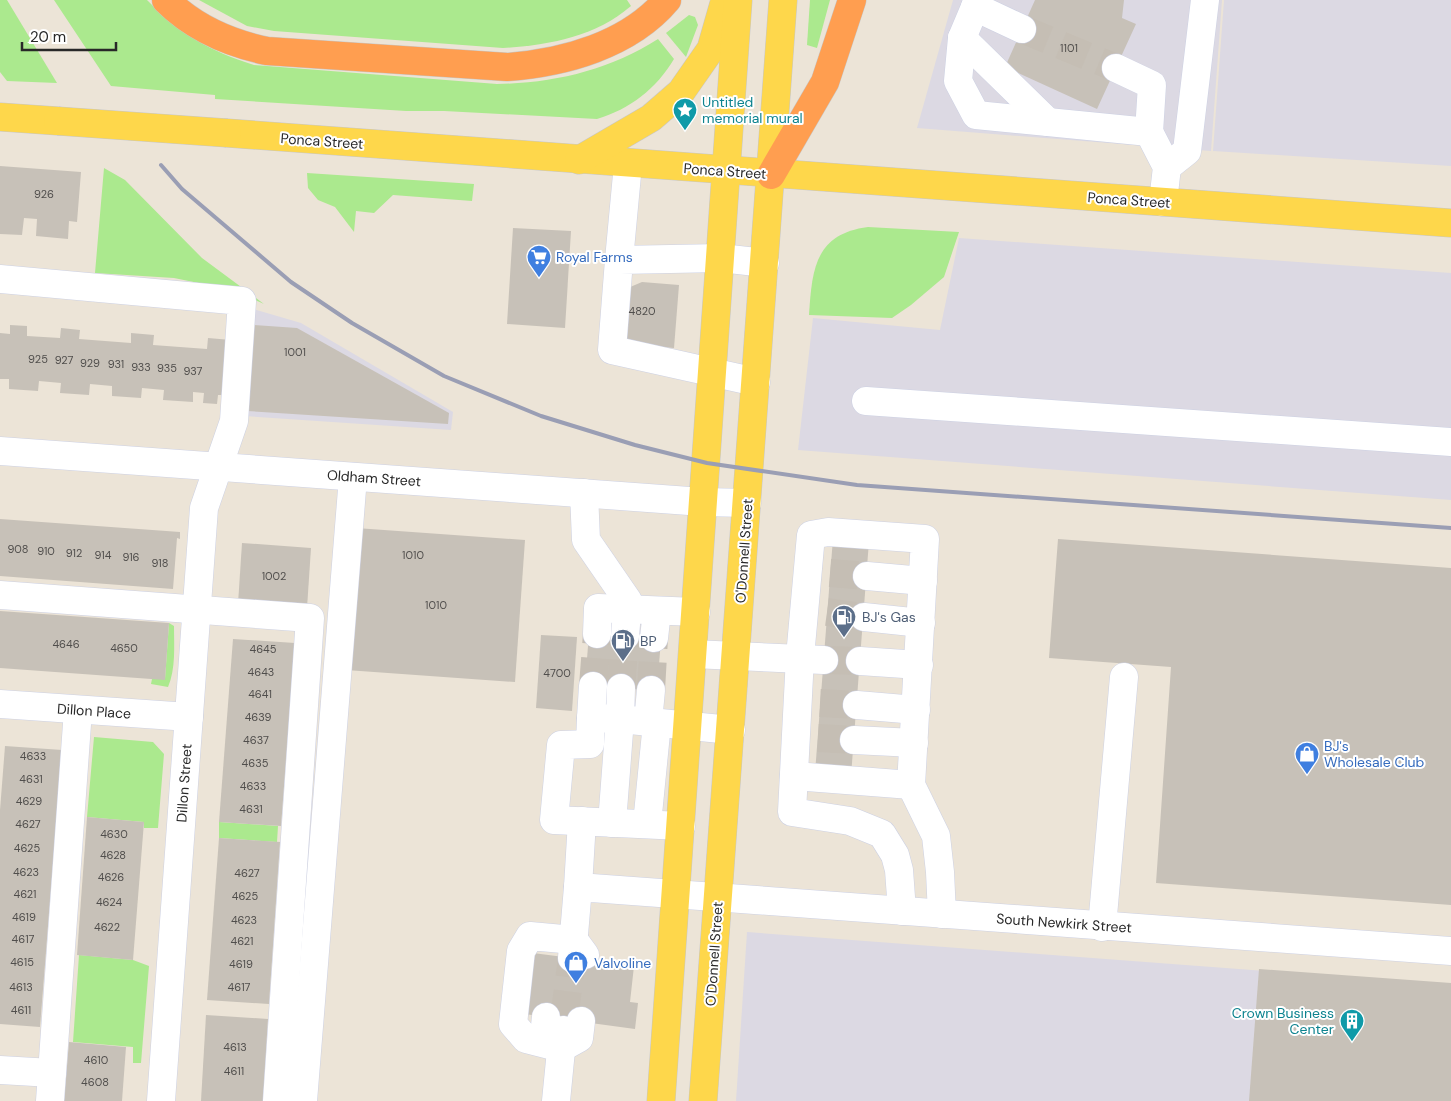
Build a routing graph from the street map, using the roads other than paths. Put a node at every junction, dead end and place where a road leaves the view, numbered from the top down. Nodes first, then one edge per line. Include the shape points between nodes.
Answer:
1 (166, 0) edge
2 (667, 0) edge
3 (725, 0) edge
4 (738, 0) edge
5 (783, 0) edge
6 (852, 0) edge
7 (1205, 0) edge
8 (977, 3) edge
9 (1022, 29) tunnel mouth
10 (962, 38) junction
11 (1116, 68) tunnel mouth
12 (0, 118) edge
13 (1048, 122) junction
14 (1149, 132) junction
15 (579, 160) junction
16 (628, 164) junction
17 (1167, 167) junction
18 (727, 172) junction
19 (771, 174) junction
20 (1163, 202) junction
21 (1451, 223) edge
22 (721, 258) junction
23 (619, 260) junction
24 (765, 263) junction
25 (0, 279) edge
26 (713, 374) junction
27 (756, 382) junction
28 (866, 401) dead end
29 (1451, 442) edge
30 (0, 451) edge
31 (218, 468) junction
32 (353, 477) junction
33 (584, 494) junction
34 (704, 502) junction
35 (747, 502) junction
36 (867, 576) tunnel mouth
37 (923, 581) junction
38 (0, 595) edge
39 (198, 610) junction
40 (657, 611) junction
41 (696, 612) junction
42 (864, 617) tunnel mouth
43 (626, 623) junction
44 (921, 623) junction
45 (596, 634) tunnel mouth
46 (654, 638) tunnel mouth
47 (693, 654) junction
48 (736, 655) junction
49 (812, 658) junction
50 (860, 661) tunnel mouth
51 (919, 665) junction
52 (1124, 677) dead end
53 (593, 686) tunnel mouth
54 (621, 688) tunnel mouth
55 (651, 690) tunnel mouth
56 (0, 704) edge
57 (856, 705) tunnel mouth
58 (78, 710) junction
59 (916, 710) junction
60 (188, 718) junction
61 (591, 718) junction
62 (620, 719) junction
63 (653, 722) junction
64 (688, 725) junction
65 (731, 730) junction
66 (854, 740) tunnel mouth
67 (914, 743) junction
68 (794, 776) junction
69 (911, 785) junction
70 (582, 821) junction
71 (612, 823) junction
72 (647, 824) junction
73 (681, 826) junction
74 (578, 887) junction
75 (676, 894) junction
76 (718, 896) junction
77 (902, 911) junction
78 (942, 914) junction
79 (1102, 926) junction
80 (1451, 951) edge
81 (564, 1019) tunnel mouth
82 (561, 1048) junction
83 (0, 1070) edge
84 (52, 1074) junction
85 (50, 1101) edge
86 (161, 1101) edge
87 (277, 1101) edge
88 (303, 1101) edge
89 (556, 1101) edge
90 (662, 1101) edge
91 (703, 1101) edge

1 - 2 highway via 192,22 238,45 267,50 508,67 571,56 607,44 635,28
3 - 15 main road via 711,49 681,92 652,118
4 - 18 main road
5 - 19 main road, O'Donnell Street
6 - 19 highway via 825,82
7 - 17 street via 1186,151
8 - 9 street
8 - 10 street
10 - 13 street
10 - 13 street via 958,81 976,115
11 - 14 street via 1152,85
12 - 15 main road, Ponca Street, bridge
13 - 14 street
14 - 17 street
15 - 16 main road, Ponca Street
16 - 18 main road, Ponca Street
16 - 23 street
17 - 20 street
18 - 19 main road, Ponca Street
18 - 22 main road
19 - 20 main road, Ponca Street
19 - 24 main road, O'Donnell Street
20 - 21 main road, Ponca Street
22 - 23 street
22 - 24 street
22 - 26 main road
23 - 26 street via 612,350
24 - 27 main road, O'Donnell Street
25 - 31 street, Dillon Street via 242,301 234,421
26 - 27 street
26 - 34 main road
27 - 35 main road, O'Donnell Street
28 - 29 street
30 - 31 street, Oldham Street
31 - 32 street, Oldham Street
31 - 39 street, Dillon Street via 204,508
32 - 33 street, Oldham Street
32 - 88 street
33 - 34 street, Oldham Street
33 - 43 street via 586,540 628,601
34 - 35 street, Oldham Street
34 - 41 main road
35 - 48 main road, O'Donnell Street
36 - 37 street
37 - 44 street
37 - 49 street via 925,538 828,532 811,535 818,573
38 - 39 street
39 - 60 street, Dillon Street
39 - 87 street via 310,618
40 - 41 street
40 - 43 street
40 - 46 street
41 - 47 main road
42 - 44 street
43 - 45 street via 598,608
44 - 51 street
47 - 48 street
47 - 64 main road
48 - 49 street
48 - 65 main road, O'Donnell Street
49 - 68 street via 807,737
50 - 51 street
51 - 59 street
52 - 79 street
53 - 61 street
54 - 62 street
55 - 63 street
56 - 58 street, Dillon Place
57 - 59 street
58 - 60 street, Dillon Place
58 - 84 street
59 - 67 street
60 - 86 street, Dillon Street
61 - 62 street
61 - 70 street via 590,744 561,745 554,820
62 - 63 street
62 - 71 street
63 - 64 street
63 - 72 street
64 - 65 street
64 - 73 main road
65 - 76 main road, O'Donnell Street
66 - 67 street
67 - 69 street
68 - 69 street
68 - 77 street via 792,812 850,820 882,834 900,870
69 - 78 street via 936,836
70 - 71 street
70 - 74 street
71 - 72 street
72 - 73 street
73 - 75 main road
74 - 75 street, South Newkirk Street
74 - 82 street via 572,953 530,936 525,940 520,951 512,1024 526,1039
75 - 76 street, South Newkirk Street
75 - 90 main road
76 - 77 street, South Newkirk Street
76 - 91 main road, O'Donnell Street
77 - 78 street, South Newkirk Street
78 - 79 street, South Newkirk Street
79 - 80 street, South Newkirk Street
81 - 82 street via 544,1035
82 - 89 street
83 - 84 street
84 - 85 street

